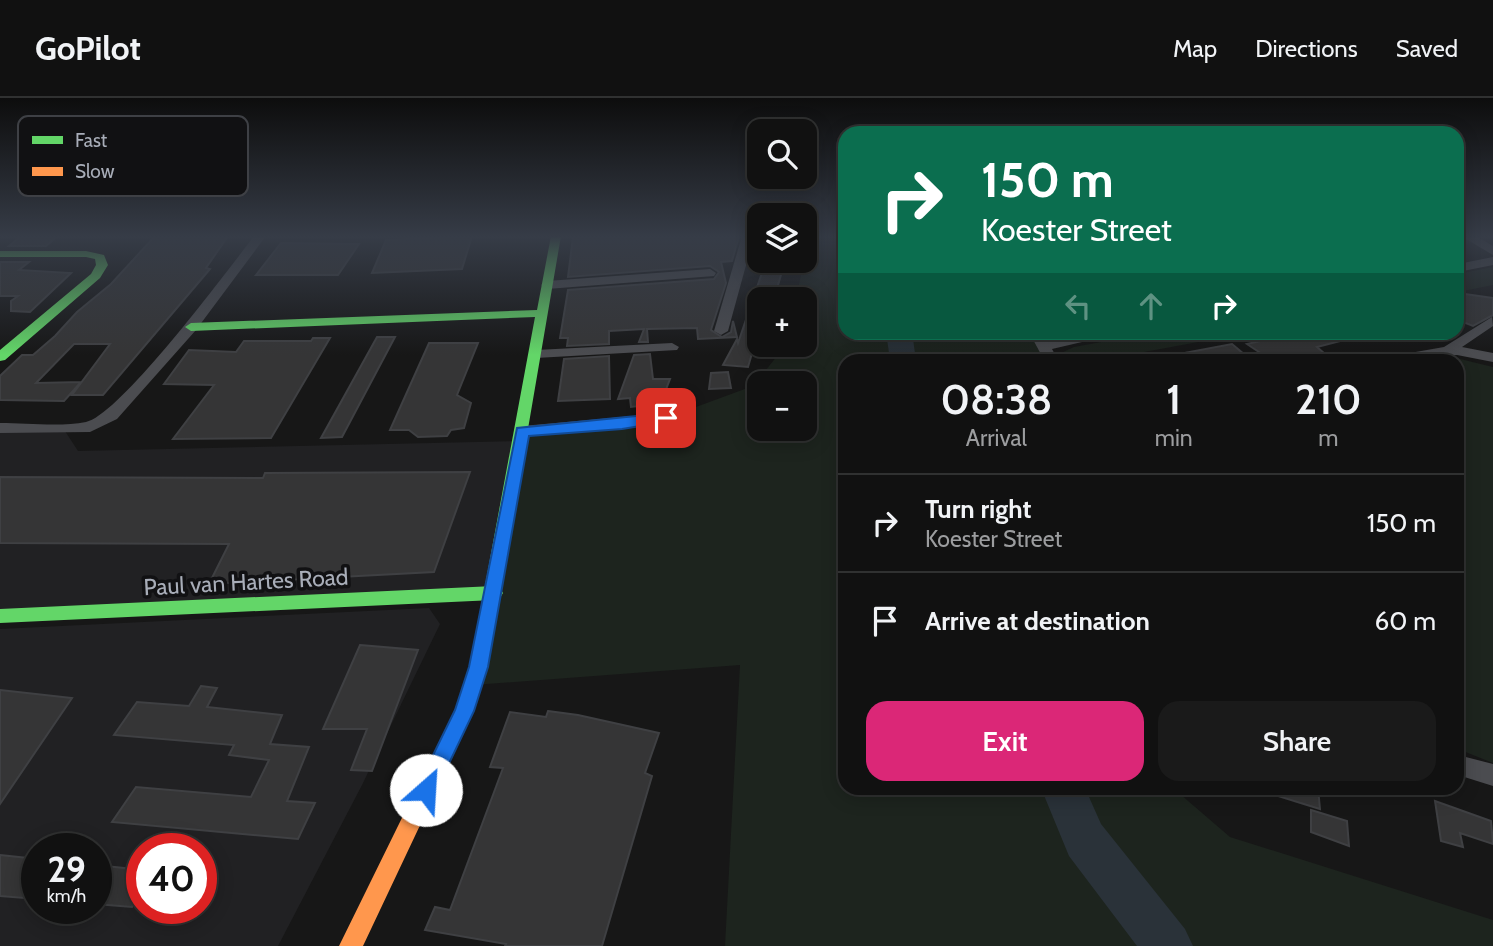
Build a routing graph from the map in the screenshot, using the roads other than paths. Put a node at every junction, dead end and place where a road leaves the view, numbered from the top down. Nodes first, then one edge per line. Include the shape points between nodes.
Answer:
1 (96, 276) edge
2 (230, 276) edge
3 (549, 276) edge
4 (675, 276) edge
5 (737, 276) edge
6 (547, 285) junction
7 (543, 313) junction
8 (1492, 321) edge
9 (191, 327) junction
10 (721, 331) dead end
11 (1464, 339) edge
12 (1041, 340) edge
13 (1076, 340) edge
14 (1463, 340) edge
15 (1044, 346) junction
16 (672, 347) dead end
17 (1448, 350) junction
18 (536, 354) junction
19 (1048, 354) edge
20 (1419, 354) edge
21 (0, 357) edge
22 (1493, 358) edge
23 (666, 418) dead end
24 (0, 428) edge
25 (522, 431) junction
26 (494, 593) junction
27 (0, 616) edge
28 (1464, 767) edge
29 (1493, 775) edge
30 (351, 946) edge

1 - 21 street
2 - 9 street
3 - 6 street
4 - 6 street
5 - 10 street
6 - 7 street
7 - 9 street
7 - 18 street
8 - 11 street
9 - 24 street via 112,415 90,427
12 - 15 street
13 - 15 street
14 - 17 street
15 - 19 street
16 - 18 street
17 - 20 street
17 - 22 street
18 - 25 street
23 - 25 street
25 - 26 street
26 - 27 street, Paul van Hartes Road
26 - 30 street via 464,711
28 - 29 street

